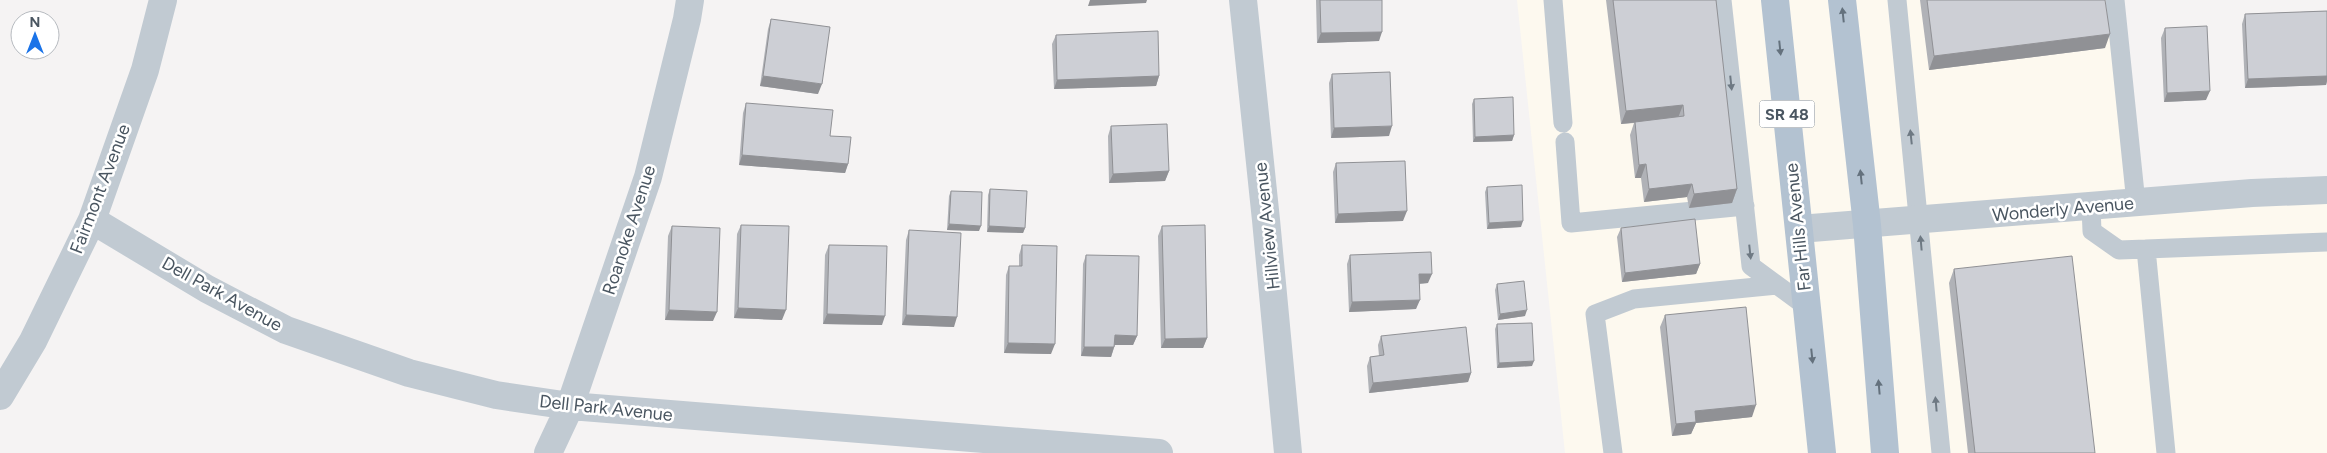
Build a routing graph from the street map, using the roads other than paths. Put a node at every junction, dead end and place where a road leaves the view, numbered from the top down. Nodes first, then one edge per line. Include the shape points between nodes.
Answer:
1 (164, 0) edge
2 (690, 0) edge
3 (1243, 0) edge
4 (1552, 0) edge
5 (1722, 0) edge
6 (1775, 0) edge
7 (1842, 0) edge
8 (1897, 0) edge
9 (2115, 0) edge
10 (1563, 123) dead end
11 (1565, 142) dead end
12 (2327, 190) edge
13 (2136, 203) junction
14 (1745, 206) junction
15 (2091, 207) junction
16 (92, 220) junction
17 (1919, 221) junction
18 (1866, 225) junction
19 (1799, 229) junction
20 (2327, 242) edge
21 (2146, 249) junction
22 (1777, 285) junction
23 (1807, 307) junction
24 (0, 396) edge
25 (570, 406) junction
26 (548, 453) edge
27 (1160, 453) edge
28 (1288, 453) edge
29 (1613, 453) edge
30 (1822, 453) edge
31 (1885, 453) edge
32 (1941, 453) edge
33 (2166, 453) edge

1 - 16 street, Fairmont Avenue via 145,70
2 - 25 street, Roanoke Avenue via 648,176
3 - 28 street, Hillview Avenue
4 - 10 lane
5 -> 14 lane
6 -> 19 main road, Far Hills Avenue / SR 48
18 -> 7 main road
17 -> 8 lane
9 - 13 lane
11 - 14 lane via 1571,223
12 - 13 street, Wonderly Avenue
13 - 15 street, Wonderly Avenue
14 -> 22 lane via 1751,266
15 - 17 street, Wonderly Avenue
15 - 21 lane via 2092,231 2119,250
16 - 24 street, Fairmont Avenue via 33,341
16 - 25 street, Dell Park Avenue via 207,289 286,330 409,373 496,394
17 - 18 street, Wonderly Avenue
32 -> 17 lane
18 - 19 street, Wonderly Avenue
31 -> 18 main road
19 - 23 main road, Far Hills Avenue / SR 48
20 - 21 lane
21 - 33 lane
22 - 23 lane
22 - 29 lane via 1634,299 1595,314
23 -> 30 main road, Far Hills Avenue / SR 48
25 - 26 street, Roanoke Avenue
25 - 27 street, Dell Park Avenue

